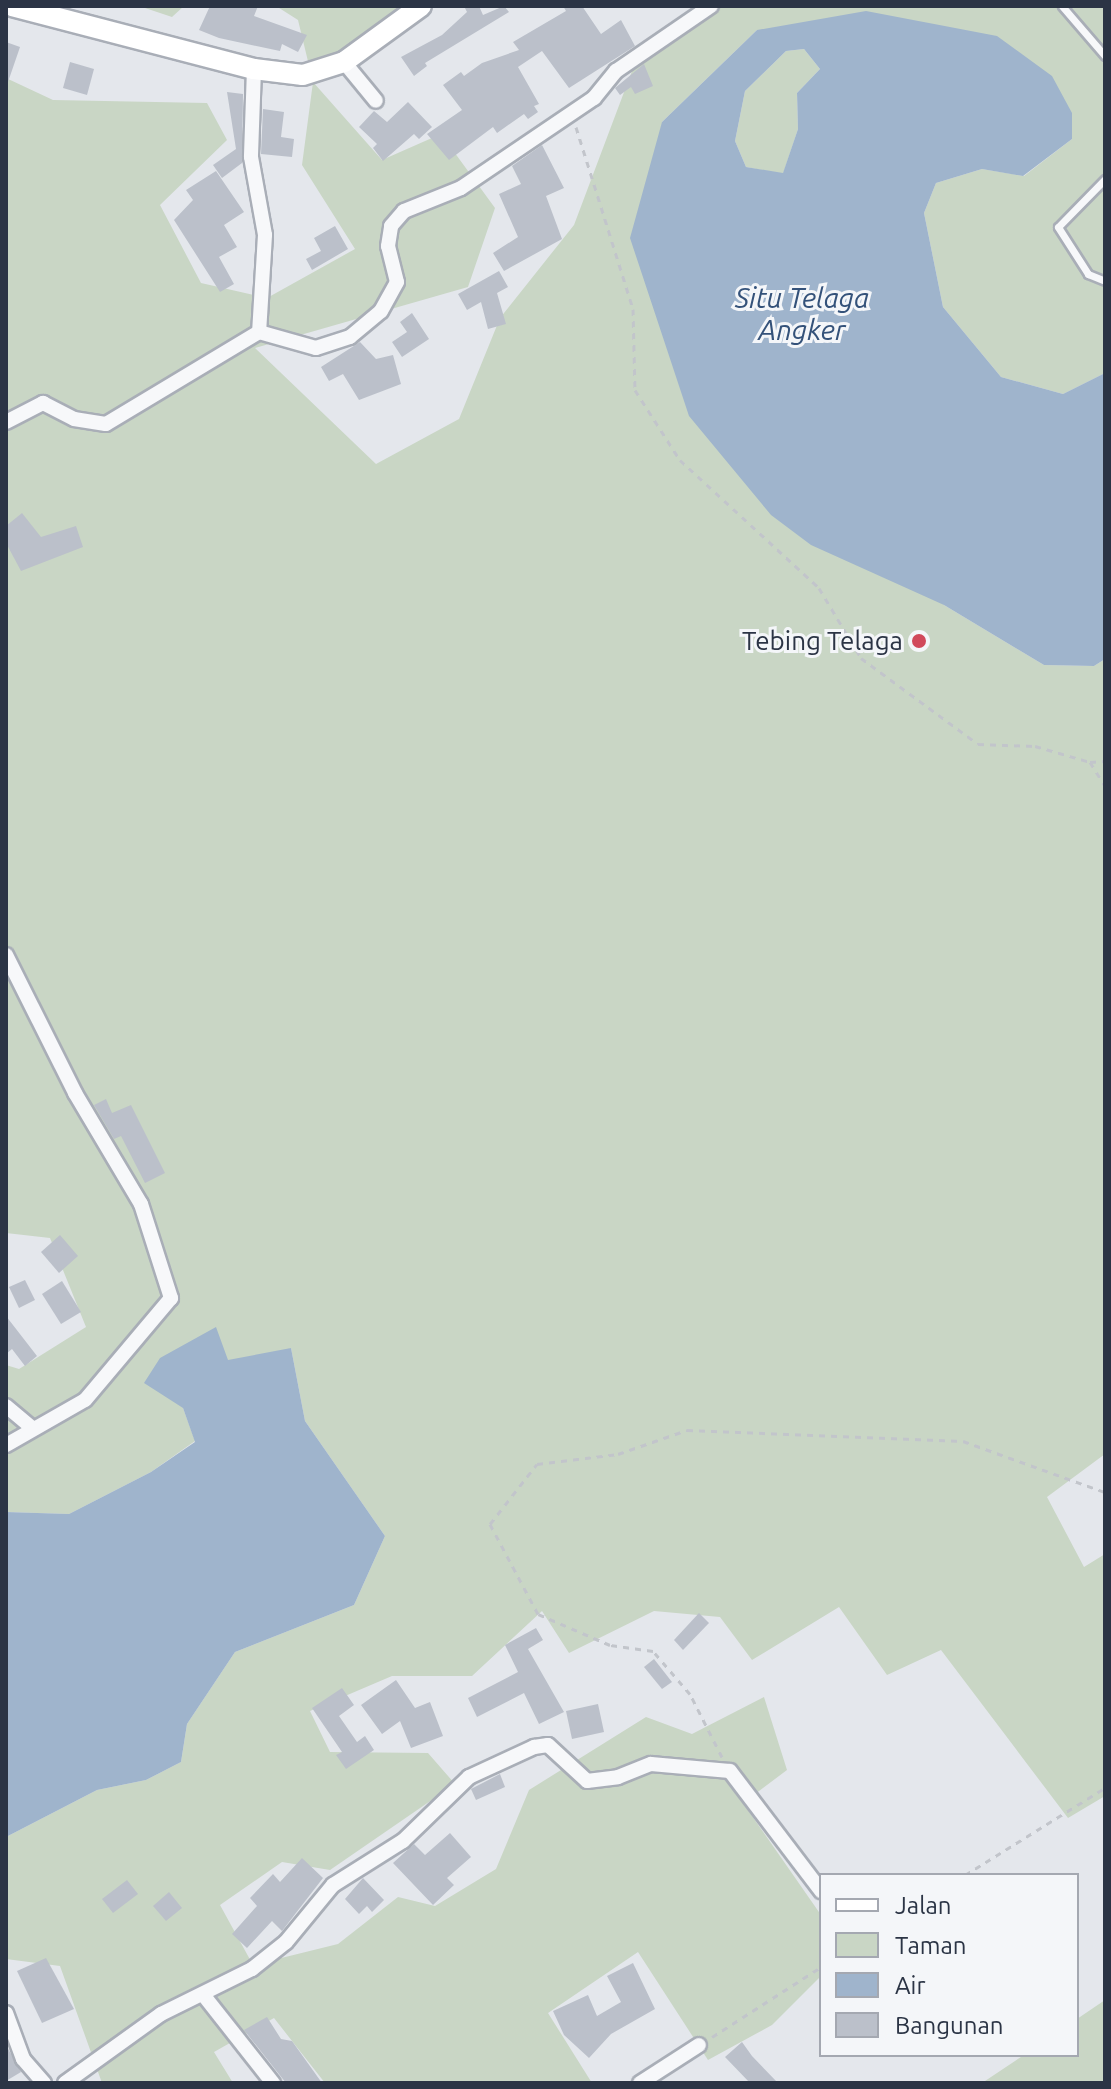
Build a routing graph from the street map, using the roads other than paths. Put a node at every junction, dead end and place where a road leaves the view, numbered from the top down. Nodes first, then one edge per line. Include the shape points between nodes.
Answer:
1 (12, 6) edge
2 (421, 6) edge
3 (711, 6) edge
4 (1062, 6) edge
5 (1105, 56) edge
6 (344, 62) junction
7 (254, 69) junction
8 (376, 101) dead end
9 (1105, 179) edge
10 (1105, 281) edge
11 (259, 332) junction
12 (6, 422) edge
13 (6, 955) edge
14 (6, 1406) edge
15 (33, 1429) junction
16 (6, 1445) edge
17 (819, 1888) edge
18 (205, 1997) junction
19 (6, 2013) edge
20 (699, 2045) road end
21 (44, 2083) edge
22 (65, 2083) edge
23 (273, 2083) edge
24 (640, 2083) edge

1 - 7 street
2 - 6 street
3 - 11 street via 616,71 594,98 461,188 404,211 391,226 388,246 397,282 381,311 350,337 316,348
4 - 5 lane
6 - 7 street via 303,75
6 - 8 street
7 - 11 street via 251,157 265,235
9 - 10 lane via 1058,227 1088,274
11 - 12 street via 106,424 74,419 43,403
13 - 15 street via 75,1093 141,1204 171,1298 85,1400
14 - 15 street
15 - 16 street
17 - 18 street via 730,1771 651,1764 618,1777 587,1781 548,1745 534,1747 469,1777 403,1841 333,1885 286,1942
18 - 22 street via 161,2014
18 - 23 street
19 - 21 street via 23,2059
20 - 24 street

